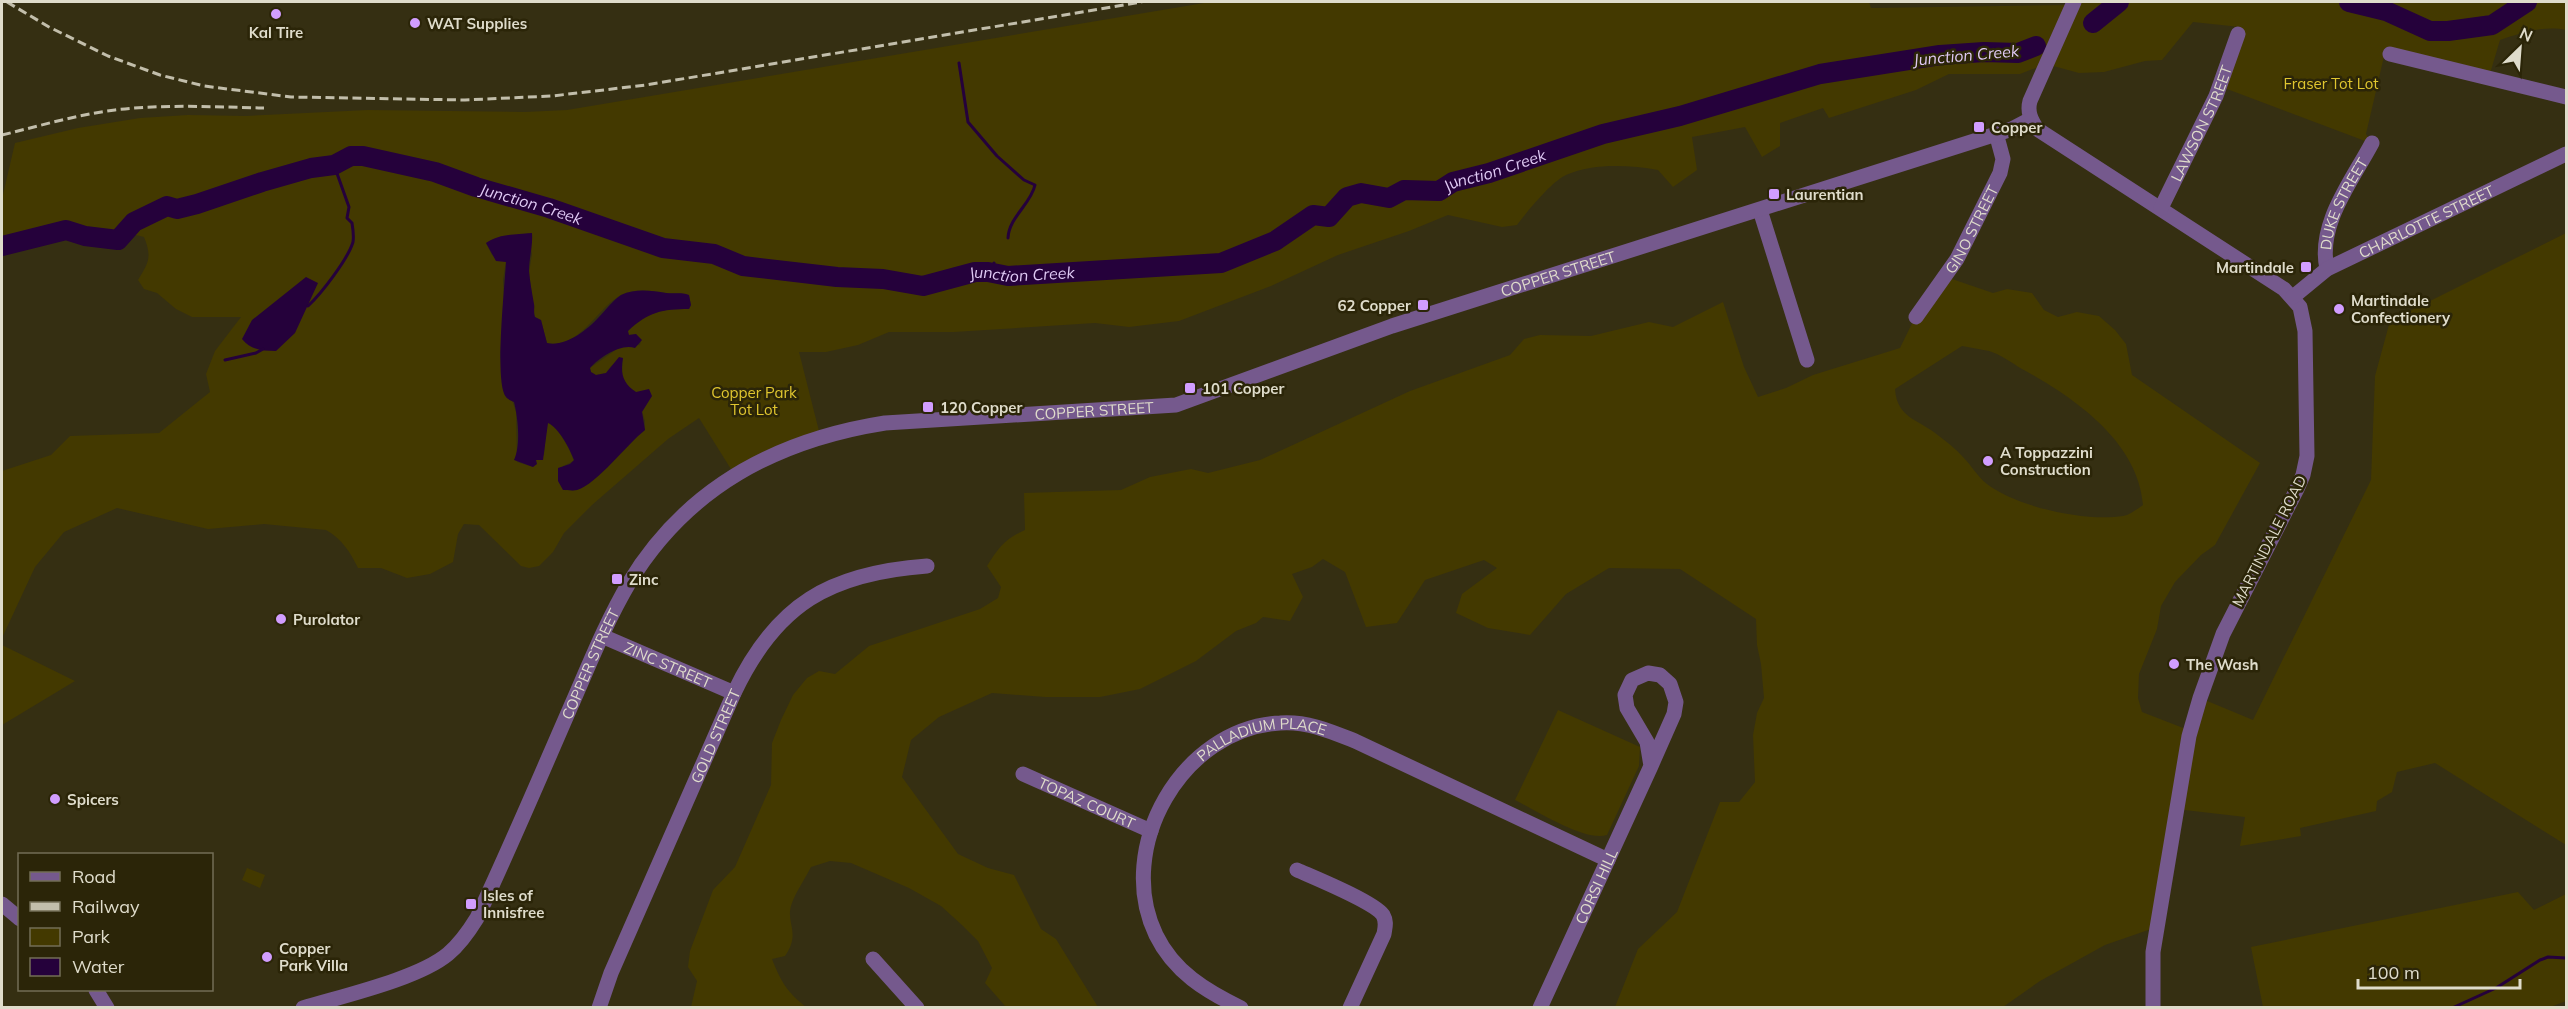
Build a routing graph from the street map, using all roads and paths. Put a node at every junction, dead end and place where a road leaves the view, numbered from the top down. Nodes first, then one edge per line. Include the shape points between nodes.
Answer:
1 (2074, 2) edge
2 (2238, 34) dead end
3 (2390, 54) dead end
4 (2566, 97) edge
5 (2031, 119) junction
6 (1995, 133) junction
7 (2372, 143) dead end
8 (2566, 154) edge
9 (2161, 208) junction
10 (1760, 210) junction
11 (2327, 268) junction
12 (2293, 297) junction
13 (1916, 317) dead end
14 (1807, 360) dead end
15 (927, 566) dead end
16 (602, 636) junction
17 (734, 693) junction
18 (1651, 766) junction
19 (1023, 774) dead end
20 (1151, 831) junction
21 (1608, 860) junction
22 (1297, 870) dead end
23 (2, 904) edge
24 (18, 917) edge
25 (873, 959) dead end
26 (97, 991) edge
27 (322, 1005) edge
28 (107, 1008) edge
29 (303, 1008) edge
30 (600, 1008) edge
31 (916, 1008) edge
32 (1240, 1008) edge
33 (1350, 1008) edge
34 (1540, 1008) edge
35 (2153, 1008) edge

1 - 5 street via 2033,90 2028,109
2 - 9 street, LAWSON STREET via 2216,96
3 - 4 street
5 - 6 street, COPPER STREET
5 - 9 street via 2037,129
6 - 10 street, COPPER STREET
6 - 13 street, GINO STREET via 2003,159 1996,181 1957,259
7 - 11 street, DUKE STREET via 2327,231
8 - 11 street, CHARLOTTE STREET
9 - 12 street
10 - 14 street
10 - 16 street, COPPER STREET via 1392,326 1176,405 885,423 834,433 783,450 720,485 677,522 643,561
11 - 12 street, CHARLOTTE STREET
12 - 35 street, MARTINDALE ROAD via 2300,307 2305,331 2306,466 2223,634 2192,726 2160,897 2151,972
15 - 17 street, GOLD STREET via 854,577 800,605 760,645
16 - 17 street, ZINC STREET
16 - 27 street, COPPER STREET via 470,930 447,955 425,968
17 - 30 street, GOLD STREET via 611,974
18 - 18 street, CORSI HILL via 1647,742 1627,708 1625,695 1632,680 1648,673 1665,678 1676,702
18 - 21 street, CORSI HILL
19 - 20 street, TOPAZ COURT
20 - 21 street, PALLADIUM PLACE via 1178,779 1194,760 1218,742 1251,728 1280,723 1312,724
20 - 32 street, PALLADIUM PLACE via 1143,886 1156,936 1191,980
21 - 34 street, CORSI HILL
22 - 33 street via 1369,904 1386,924
23 - 24 street
25 - 31 street
26 - 28 street
27 - 29 street, COPPER STREET

